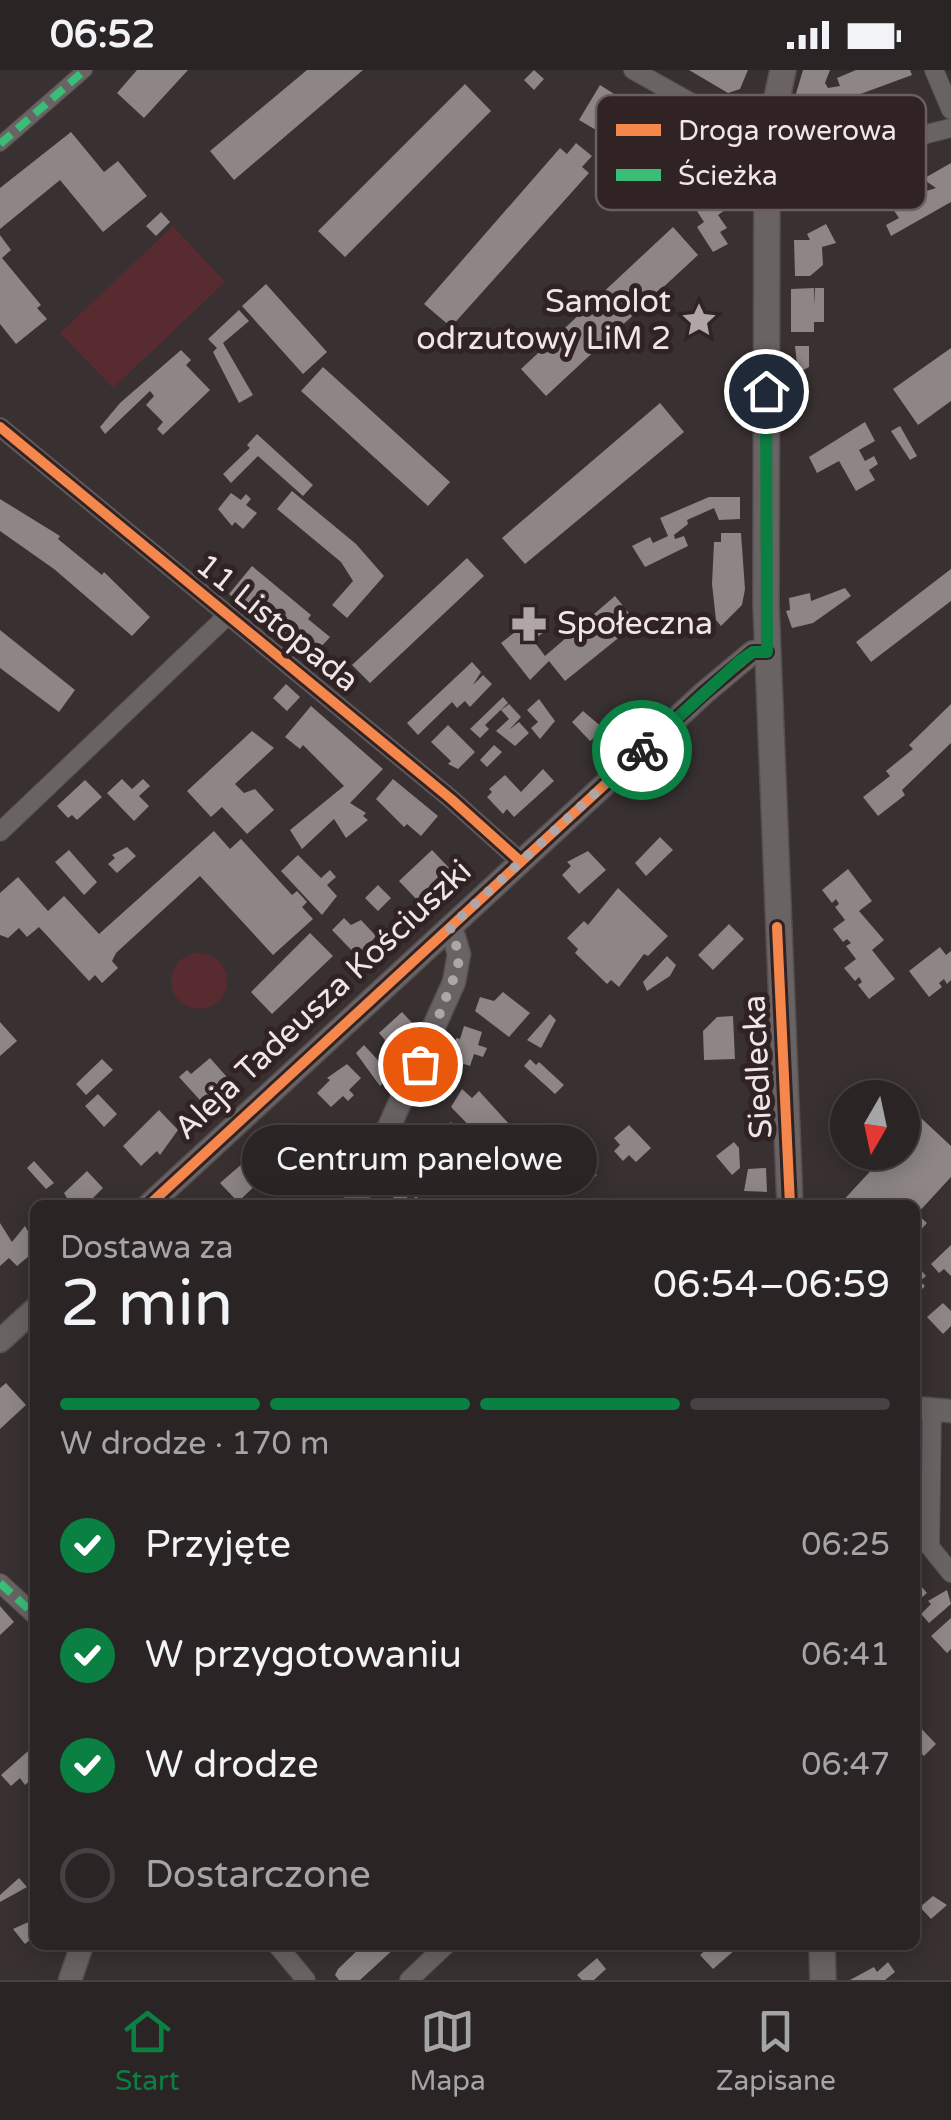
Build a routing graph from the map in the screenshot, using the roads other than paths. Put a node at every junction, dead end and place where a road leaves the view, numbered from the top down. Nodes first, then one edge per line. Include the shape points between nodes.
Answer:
1 (85, 70) edge
2 (632, 70) edge
3 (783, 70) edge
4 (934, 70) edge
5 (676, 95) edge
6 (775, 95) edge
7 (951, 110) edge
8 (951, 128) edge
9 (926, 134) edge
10 (0, 144) edge
11 (767, 210) edge
12 (0, 427) edge
13 (228, 615) junction
14 (767, 652) junction
15 (0, 832) edge
16 (520, 861) junction
17 (450, 927) junction
18 (154, 1200) edge
19 (356, 1200) edge
20 (790, 1200) edge
21 (30, 1314) edge
22 (0, 1341) edge
23 (933, 1409) edge
24 (951, 1573) edge
25 (0, 1583) edge
26 (30, 1610) edge
27 (80, 1950) edge
28 (280, 1950) edge
29 (441, 1950) edge
30 (822, 1950) edge
31 (70, 1980) edge
32 (306, 1980) edge
33 (409, 1980) edge
34 (823, 1980) edge

1 - 10 street
2 - 5 street
3 - 6 main road, Siedlecka
4 - 7 street
8 - 9 street
11 - 14 main road, Siedlecka
12 - 13 street, 11 Listopada
13 - 15 street
13 - 16 street, 11 Listopada
14 - 16 street, Aleja Tadeusza Kościuszki via 740,661
14 - 20 main road, Siedlecka
16 - 17 street, Aleja Tadeusza Kościuszki
17 - 18 street, Aleja Tadeusza Kościuszki
17 - 19 street via 459,954 454,982
21 - 22 street
23 - 24 street via 930,1547
25 - 26 street
27 - 31 street
28 - 32 street
29 - 33 street
30 - 34 main road

